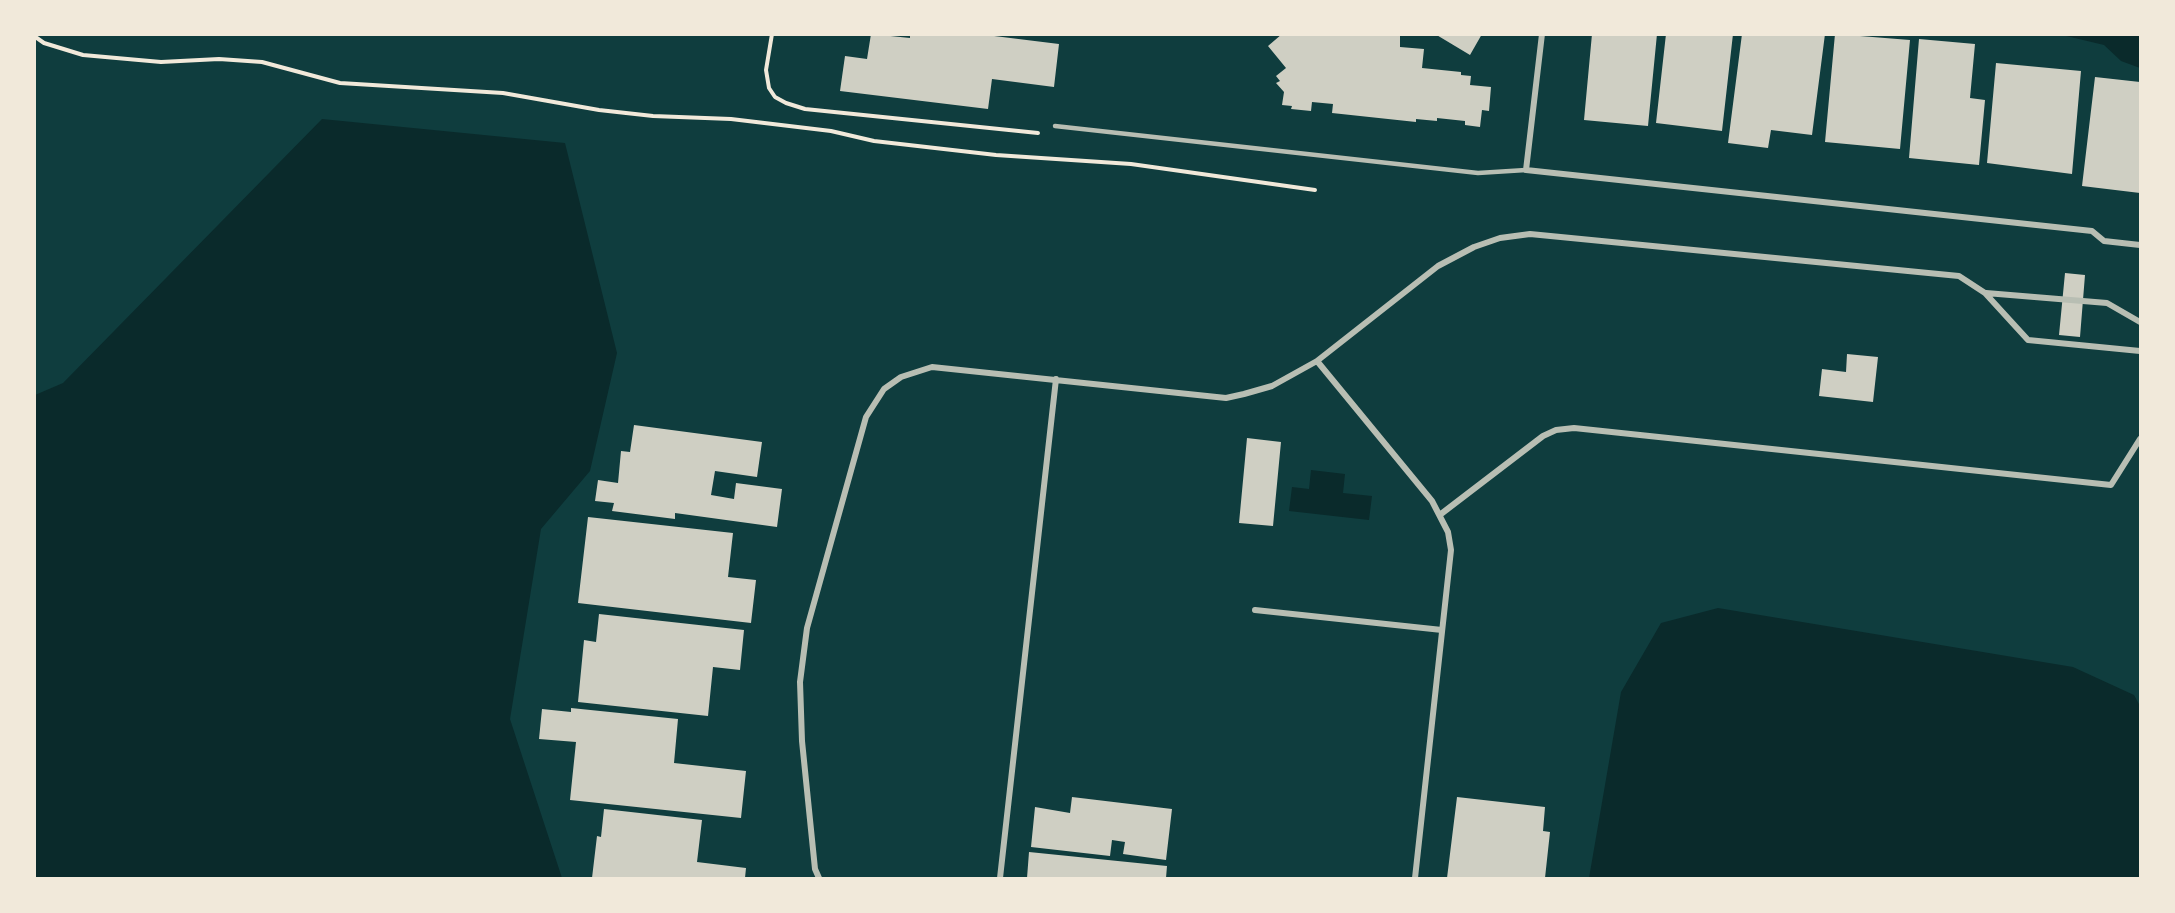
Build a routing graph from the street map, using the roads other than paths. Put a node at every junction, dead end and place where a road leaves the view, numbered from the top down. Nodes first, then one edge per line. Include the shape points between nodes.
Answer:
1 (1542, 34) edge
2 (1055, 126) road end
3 (1526, 170) junction
4 (2140, 245) edge
5 (1985, 292) junction
6 (2140, 322) edge
7 (2140, 351) edge
8 (1317, 361) junction
9 (1056, 379) junction
10 (2140, 439) edge
11 (1441, 514) junction
12 (1255, 610) dead end
13 (1442, 630) junction
14 (819, 879) edge
15 (1000, 879) edge
16 (1415, 879) edge

1 - 3 street
2 - 3 lane via 1478,173
3 - 4 street via 2092,231 2104,241
5 - 6 street via 2107,303
5 - 7 street via 2028,340
5 - 8 street via 1959,276 1530,234 1500,238 1437,266
8 - 9 street via 1272,386 1226,398
8 - 11 street
9 - 14 street via 932,367 901,377 884,388 866,417 807,628 800,682 802,741
9 - 15 street
10 - 11 street via 2111,485 1574,428 1543,436
11 - 13 street via 1451,550
12 - 13 street
13 - 16 street

